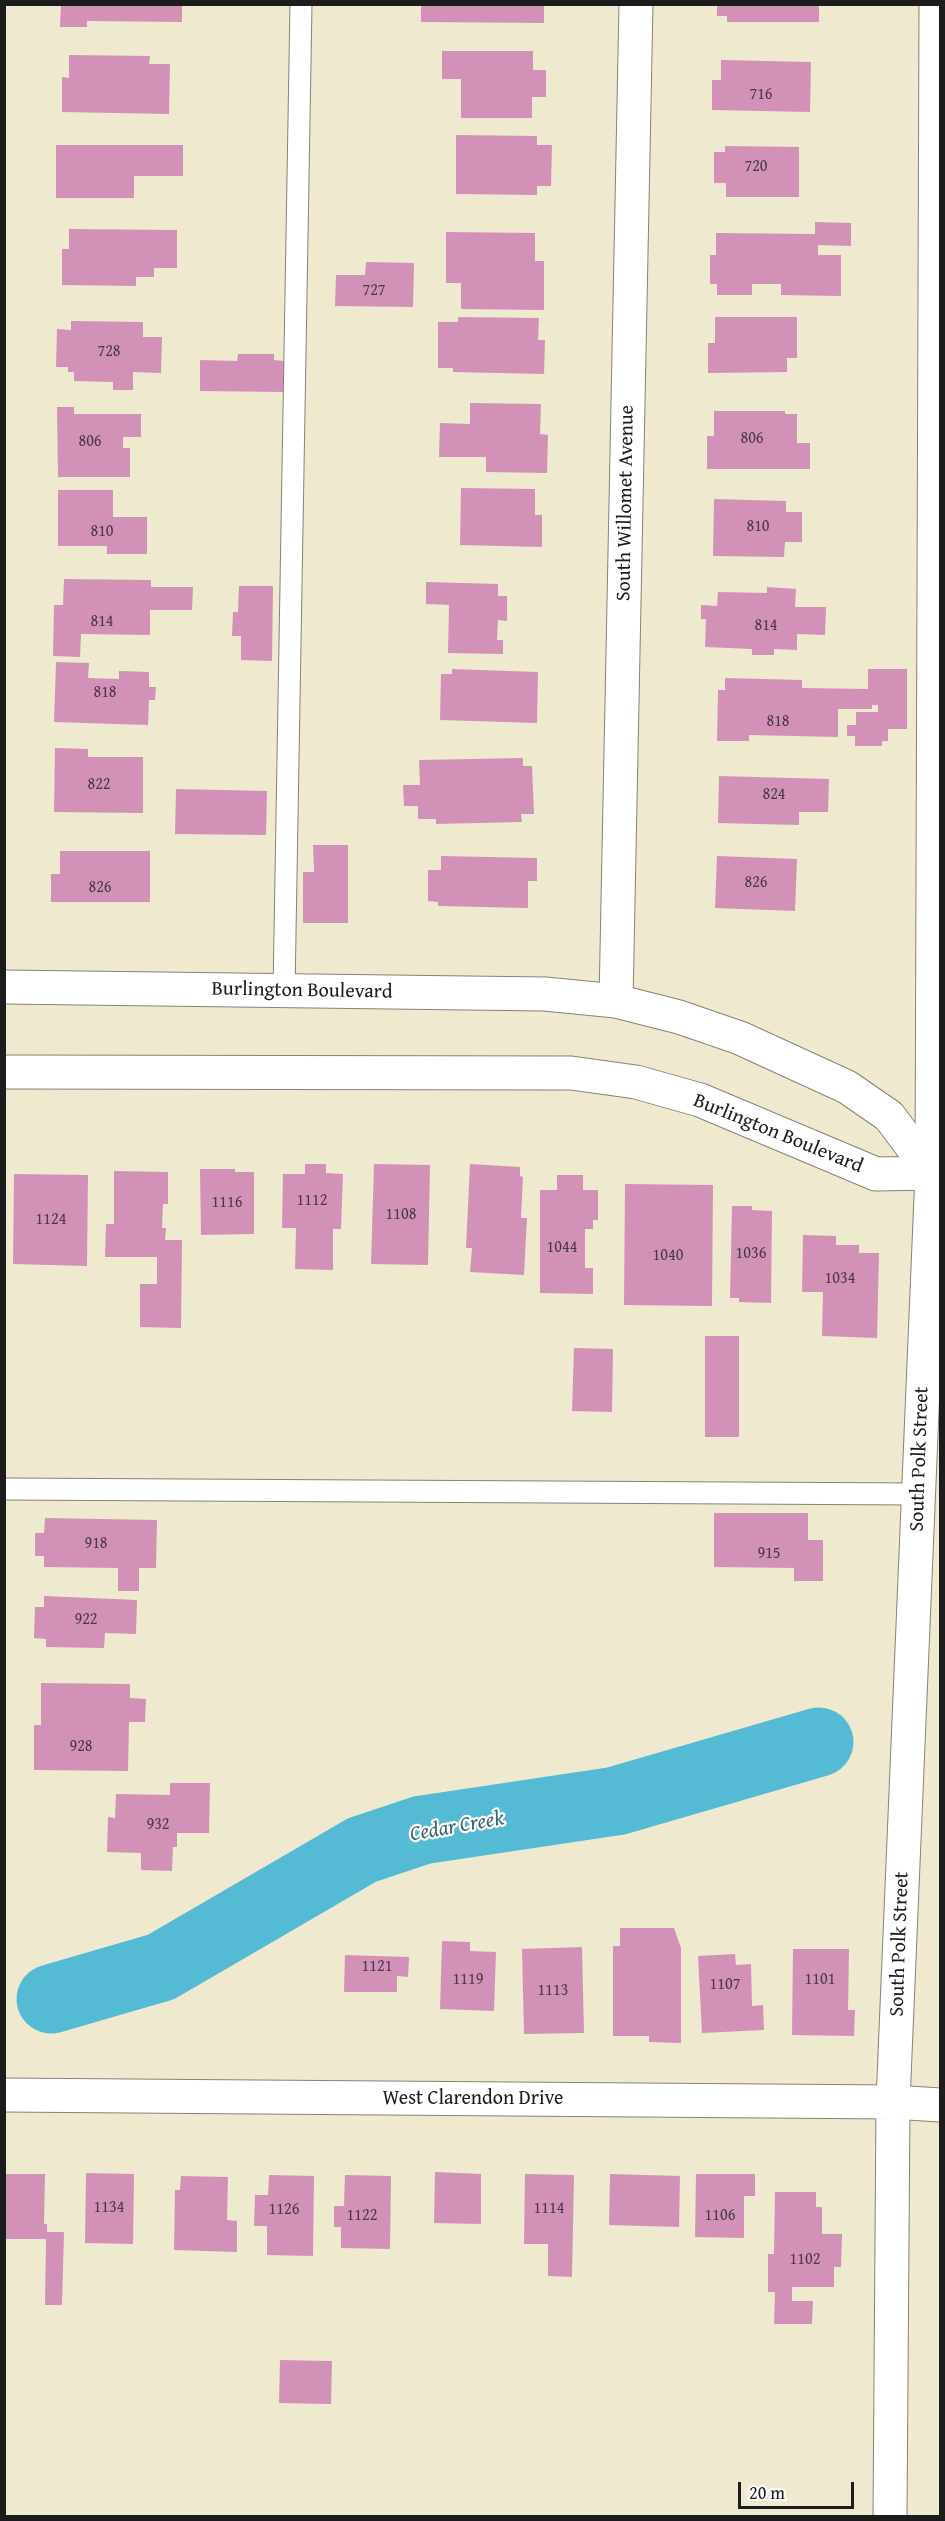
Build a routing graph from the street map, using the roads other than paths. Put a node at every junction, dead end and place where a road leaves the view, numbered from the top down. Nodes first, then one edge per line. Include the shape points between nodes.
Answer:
1 (301, 4) edge
2 (636, 4) edge
3 (936, 4) edge
4 (939, 197) edge
5 (4, 987) edge
6 (284, 991) junction
7 (616, 1001) junction
8 (4, 1072) edge
9 (936, 1174) edge
10 (4, 1489) edge
11 (918, 1494) junction
12 (4, 2095) edge
13 (893, 2102) junction
14 (940, 2105) edge
15 (890, 2517) edge

1 - 6 lane
2 - 7 street, South Willomet Avenue
3 - 4 street, South Polk Street
4 - 9 street, South Polk Street
5 - 6 street, Burlington Boulevard
6 - 7 street, Burlington Boulevard via 545,994
7 - 9 street, Burlington Boulevard via 740,1038 847,1087 889,1116
8 - 9 street, Burlington Boulevard via 571,1073 636,1082 700,1100 876,1174
9 - 11 street, South Polk Street
10 - 11 lane
11 - 13 street, South Polk Street
12 - 13 street, West Clarendon Drive
13 - 14 street, West Clarendon Drive
13 - 15 street, South Polk Street

